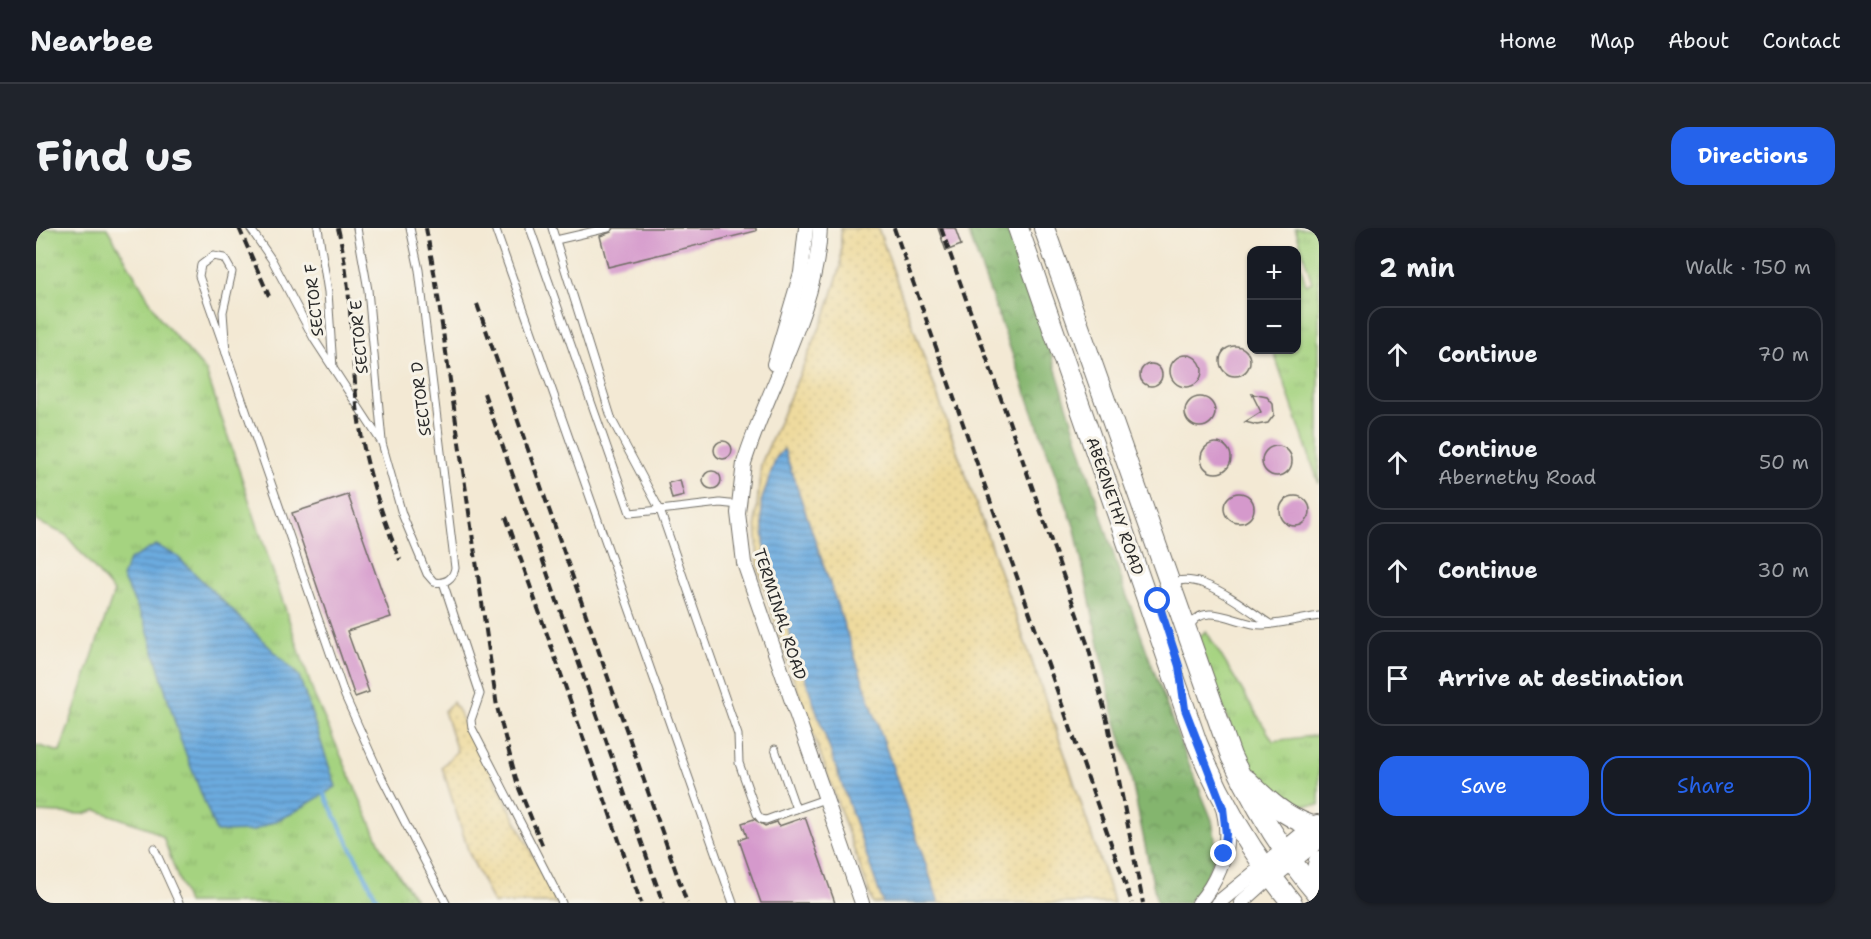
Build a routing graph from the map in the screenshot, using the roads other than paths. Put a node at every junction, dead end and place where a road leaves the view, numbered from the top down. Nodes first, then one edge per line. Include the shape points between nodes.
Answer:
1 (250, 228) edge
2 (259, 228) edge
3 (318, 228) edge
4 (357, 228) edge
5 (411, 228) edge
6 (495, 228) edge
7 (530, 228) edge
8 (552, 228) edge
9 (608, 228) edge
10 (806, 228) edge
11 (820, 228) edge
12 (1018, 228) edge
13 (1044, 228) edge
14 (556, 240) junction
15 (261, 242) junction
16 (226, 353) junction
17 (333, 369) junction
18 (751, 440) junction
19 (382, 443) junction
20 (739, 506) junction
21 (660, 510) junction
22 (443, 582) junction
23 (1169, 584) junction
24 (1319, 616) edge
25 (1270, 624) junction
26 (1189, 643) junction
27 (1185, 709) junction
28 (775, 749) dead end
29 (1231, 756) junction
30 (1220, 796) junction
31 (825, 799) junction
32 (796, 809) junction
33 (1317, 828) edge
34 (154, 848) dead end
35 (1285, 855) junction
36 (1319, 861) edge
37 (1267, 871) junction
38 (1318, 896) edge
39 (179, 903) edge
40 (446, 903) edge
41 (562, 903) edge
42 (733, 903) edge
43 (862, 903) edge
44 (1199, 903) edge
45 (1218, 903) edge
46 (1241, 903) edge
47 (1292, 903) edge

1 - 15 lane
2 - 15 lane
3 - 17 lane, SECTOR F via 328,292
4 - 19 lane, SECTOR E via 368,290
5 - 22 lane, SECTOR D via 455,568 452,577
6 - 42 lane
7 - 21 lane via 630,513
8 - 14 lane
9 - 14 lane
10 - 18 street via 801,273
11 - 18 street, TERMINAL ROAD via 807,300
12 - 27 main road, ABERNETHY ROAD
13 - 23 main road, ABERNETHY ROAD
14 - 21 lane via 612,420
15 - 17 lane
16 - 16 lane via 200,276 201,265 213,256 224,258 232,272 223,312
16 - 40 lane via 345,696 365,745
17 - 19 lane
18 - 20 street, TERMINAL ROAD
19 - 22 lane via 402,514 427,574 434,582
20 - 21 lane via 720,503
20 - 31 street, TERMINAL ROAD via 739,535 747,573
21 - 32 lane via 738,735 739,764 757,814 766,820
22 - 41 lane via 480,694 472,728
23 - 25 lane via 1181,580 1204,583
23 - 26 main road, ABERNETHY ROAD
23 - 27 lane via 1158,601 1179,666
24 - 25 lane
25 - 26 lane via 1204,615 1189,627
26 - 29 main road, ABERNETHY ROAD
27 - 30 main road, ABERNETHY ROAD
28 - 32 lane
29 - 33 main road via 1240,772 1277,809
29 - 35 main road, ABERNETHY ROAD
30 - 37 main road, ABERNETHY ROAD
30 - 44 street via 1225,820 1222,861 1216,882
31 - 32 lane
31 - 43 street, TERMINAL ROAD
33 - 35 main road
34 - 39 lane
35 - 37 main road
35 - 38 main road, ABERNETHY ROAD
36 - 38 main road via 1314,881
37 - 45 street
37 - 46 street
37 - 47 main road, ABERNETHY ROAD

